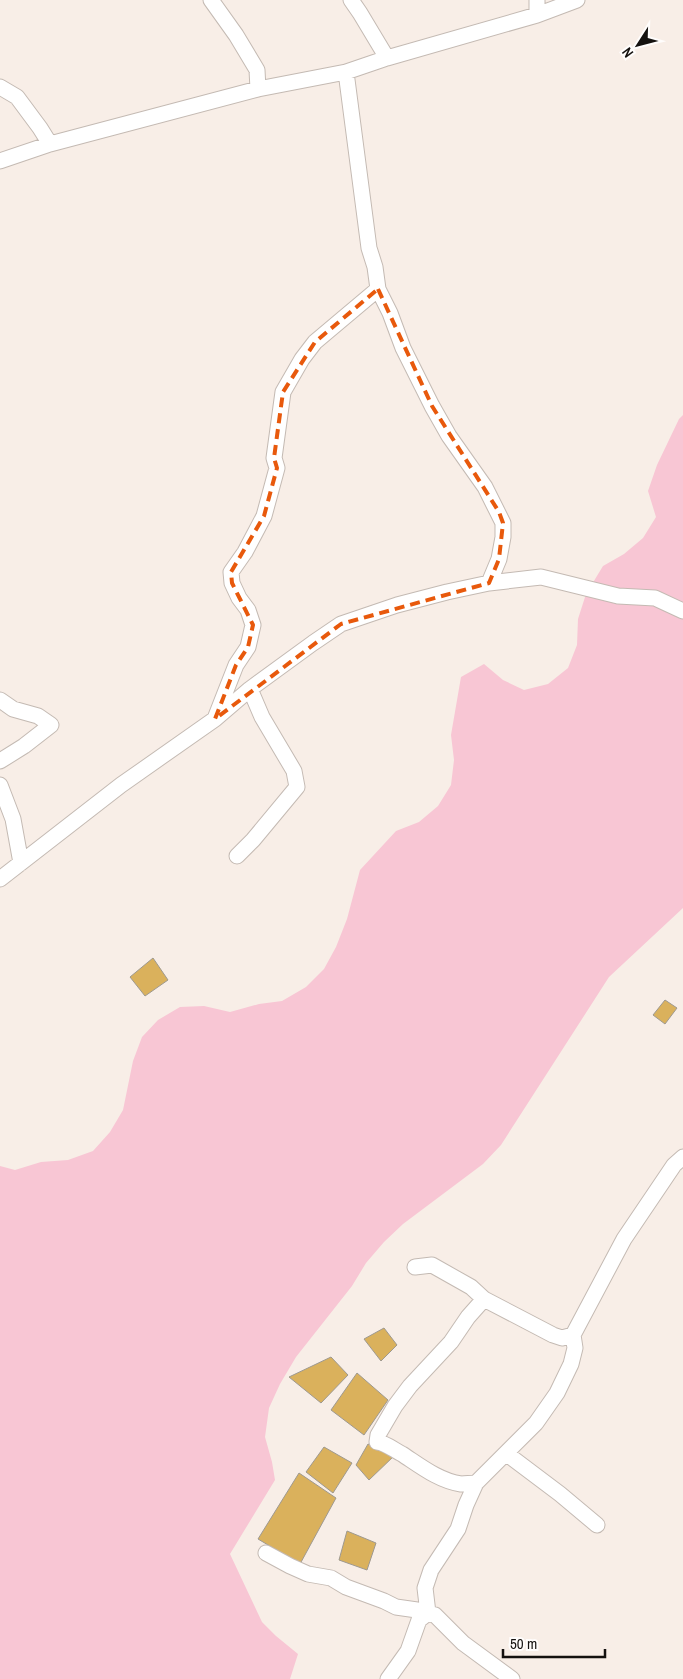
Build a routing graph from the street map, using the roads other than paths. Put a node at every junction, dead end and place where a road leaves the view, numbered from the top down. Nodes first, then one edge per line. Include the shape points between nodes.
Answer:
1 (211, 0) edge
2 (351, 0) edge
3 (577, 0) edge
4 (537, 8) edge
5 (386, 58) junction
6 (346, 72) junction
7 (0, 87) edge
8 (258, 89) junction
9 (50, 144) junction
10 (0, 161) edge
11 (378, 289) junction
12 (489, 583) junction
13 (683, 612) edge
14 (250, 689) junction
15 (0, 700) edge
16 (215, 719) junction
17 (0, 761) edge
18 (0, 785) edge
19 (237, 856) dead end
20 (21, 863) junction
21 (0, 879) edge
22 (683, 1158) edge
23 (415, 1267) dead end
24 (484, 1299) junction
25 (574, 1335) junction
26 (507, 1454) junction
27 (476, 1483) junction
28 (597, 1525) dead end
29 (266, 1553) dead end
30 (428, 1613) junction
31 (388, 1679) edge
32 (512, 1679) edge

1 - 8 street via 257,70
2 - 5 street
3 - 4 street
4 - 5 street
5 - 6 street
6 - 8 street
6 - 11 street via 369,248
7 - 9 street via 17,98
8 - 9 street
9 - 10 street
11 - 12 street via 432,406 485,487 503,523 499,559
11 - 16 street via 315,342 283,392 274,458 277,468 264,516 231,572 232,584 253,625 248,647 236,665
12 - 13 street via 540,577 618,596 655,598
12 - 14 street via 397,605 341,624
14 - 16 street
14 - 19 street via 262,717 294,771 298,787
15 - 17 street via 13,709 38,716 51,726
16 - 20 street via 121,785
18 - 20 street via 13,819
20 - 21 street
22 - 25 street via 674,1165 624,1238
23 - 24 street via 432,1265
24 - 25 street via 553,1335 562,1338
24 - 27 street via 468,1316 452,1342 410,1386 378,1435 378,1442 426,1470 460,1484
25 - 26 street via 573,1356 557,1393 536,1423
26 - 27 street
26 - 28 street
27 - 30 street via 458,1529 431,1570 425,1588
29 - 30 street via 308,1574 331,1578 396,1607
30 - 31 street via 419,1620 408,1651
30 - 32 street via 435,1615 463,1643

